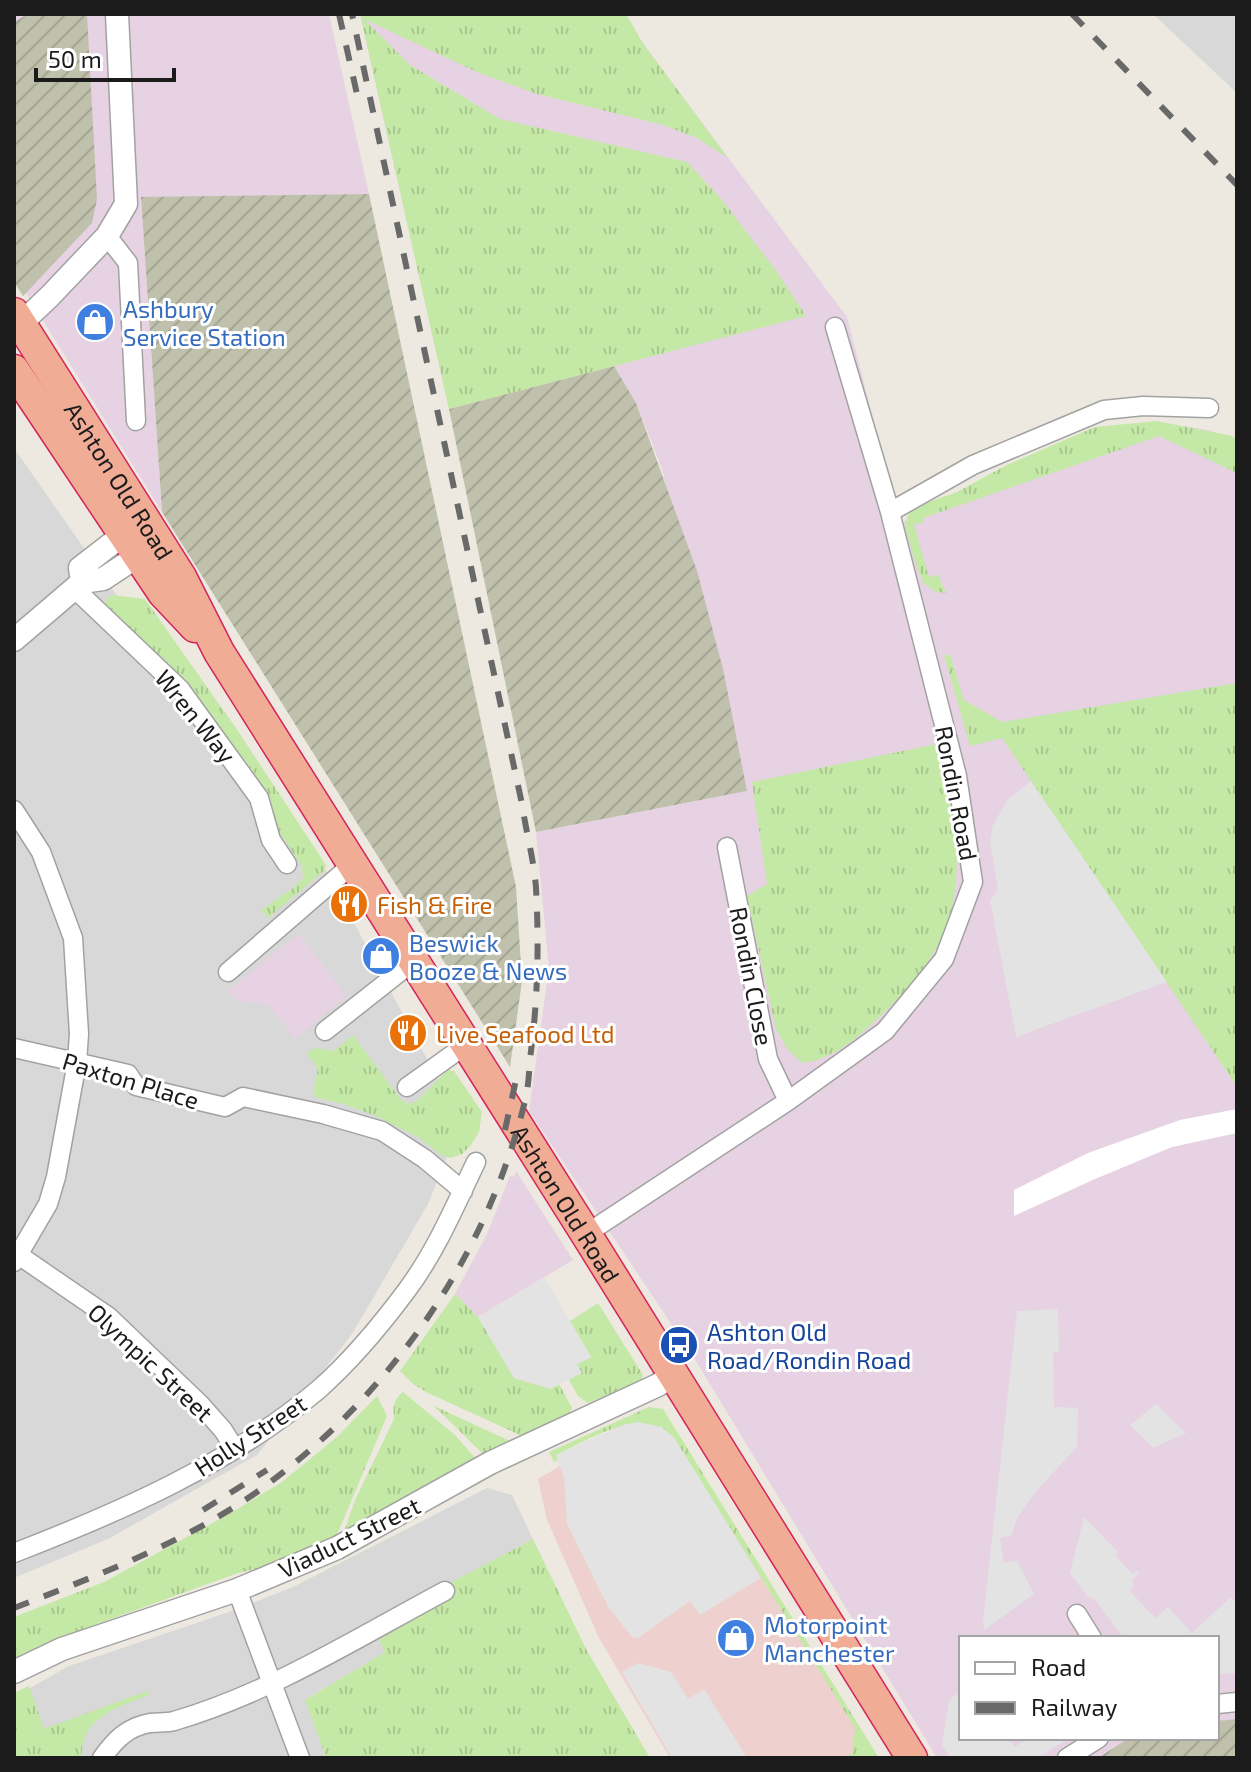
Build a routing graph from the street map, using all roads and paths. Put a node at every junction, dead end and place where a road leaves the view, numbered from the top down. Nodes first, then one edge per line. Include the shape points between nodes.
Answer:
1 (117, 14) edge
2 (107, 236) junction
3 (17, 323) edge
4 (835, 327) dead end
5 (14, 370) edge
6 (1209, 408) dead end
7 (136, 421) dead end
8 (890, 512) junction
9 (138, 540) junction
10 (79, 586) junction
11 (14, 640) edge
12 (14, 810) edge
13 (727, 847) dead end
14 (354, 863) junction
15 (287, 864) dead end
16 (415, 960) junction
17 (228, 972) dead end
18 (325, 1031) dead end
19 (467, 1044) junction
20 (14, 1048) edge
21 (77, 1062) junction
22 (407, 1087) dead end
23 (788, 1101) junction
24 (476, 1162) dead end
25 (463, 1191) junction
26 (586, 1234) junction
27 (17, 1259) edge
28 (673, 1375) junction
29 (235, 1449) junction
30 (14, 1553) edge
31 (237, 1590) junction
32 (445, 1591) dead end
33 (1077, 1614) dead end
34 (1091, 1636) edge
35 (14, 1672) edge
36 (272, 1684) junction
37 (1087, 1741) edge
38 (102, 1758) edge
39 (300, 1758) edge
40 (912, 1758) edge
41 (1067, 1758) edge

1 - 2 street via 126,204
2 - 3 street
2 - 7 street via 128,263
3 - 9 highway, Ashton Old Road
4 - 8 street, Rondin Road
5 - 9 highway, Ashton Old Road
6 - 8 street via 1104,410 973,465
8 - 23 street, Rondin Road via 957,776 973,882 944,959 885,1031
9 - 10 street via 103,579
9 - 14 highway, Ashton Old Road via 181,577 219,652
10 - 11 street
10 - 15 street, Wren Way via 180,689 259,798 271,840
12 - 21 street via 41,852 73,938
13 - 23 street, Rondin Close via 768,1059
14 - 16 highway, Ashton Old Road
14 - 17 street
16 - 18 street
16 - 19 highway, Ashton Old Road
19 - 22 street
19 - 26 highway, Ashton Old Road
20 - 21 street, Paxton Place
21 - 25 street, Paxton Place via 128,1074 136,1086 225,1107 243,1097 382,1131
21 - 27 street via 48,1204
23 - 26 street, Rondin Road
24 - 25 street, Holly Street
25 - 29 street, Holly Street via 407,1290 357,1351 319,1389
26 - 28 highway, Ashton Old Road
27 - 29 street, Olympic Street via 109,1317 200,1404
28 - 31 street, Viaduct Street via 490,1463 337,1548
28 - 40 highway, Ashton Old Road
29 - 30 street, Holly Street via 165,1487
31 - 35 street, Viaduct Street via 62,1649
31 - 36 street
32 - 36 street
33 - 34 street
36 - 38 street via 172,1722 131,1729 115,1739
36 - 39 street
37 - 41 street

